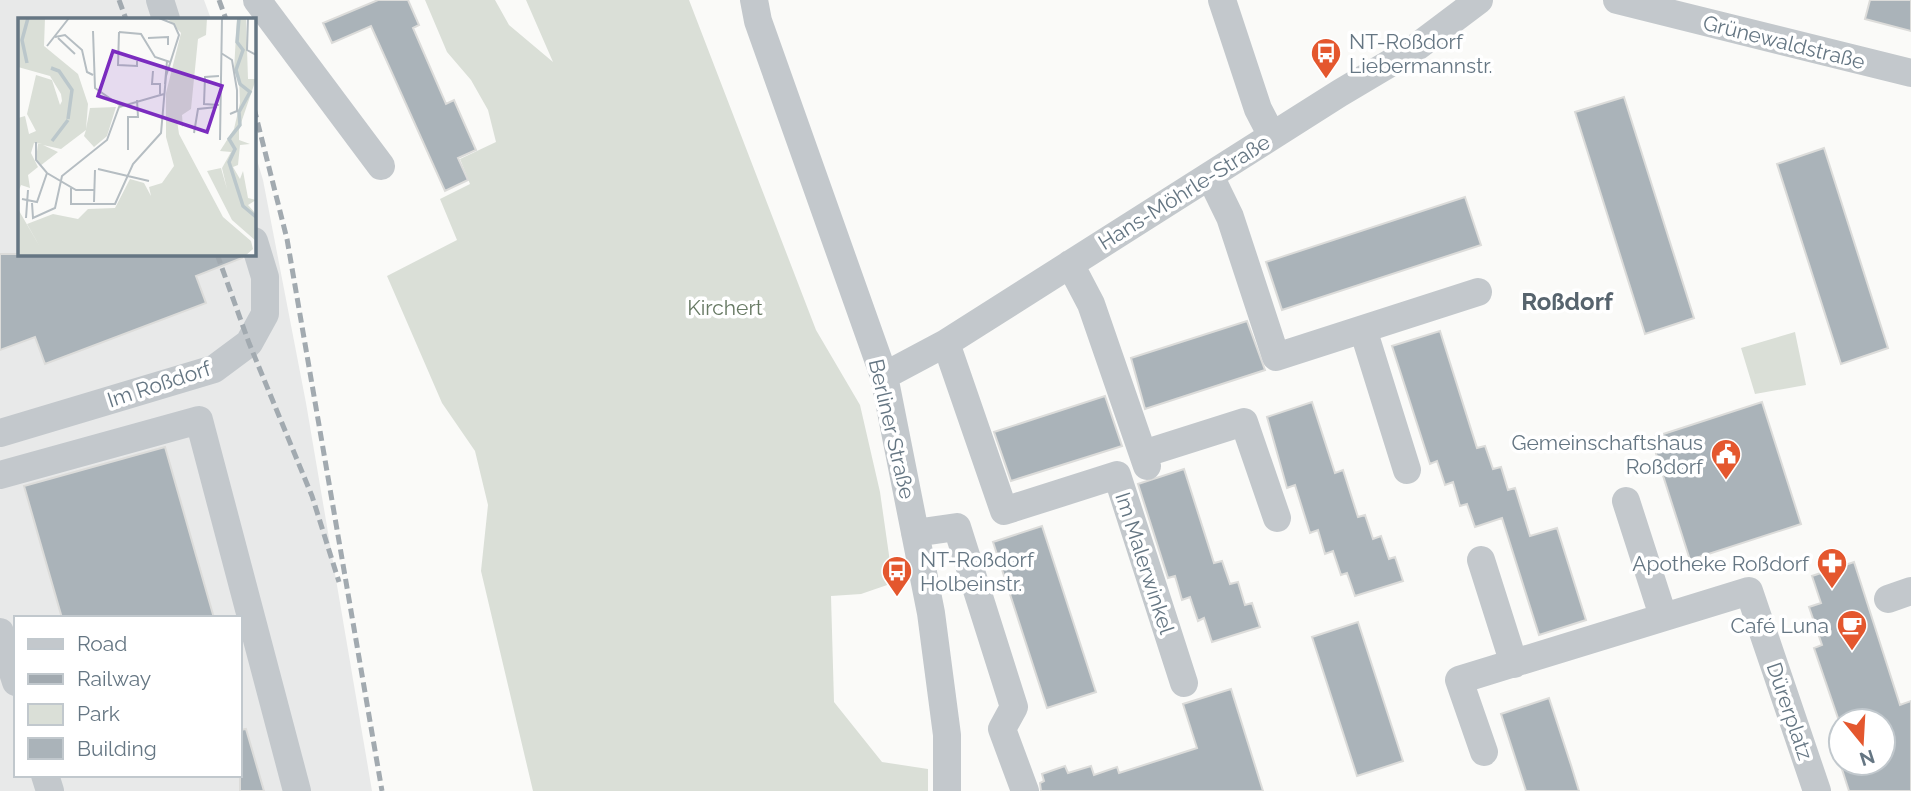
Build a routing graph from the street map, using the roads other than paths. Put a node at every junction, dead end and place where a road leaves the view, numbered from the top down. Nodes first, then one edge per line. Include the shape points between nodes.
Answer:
1 (160, 0) edge
2 (257, 0) edge
3 (754, 0) edge
4 (1222, 0) edge
5 (1479, 0) edge
6 (1617, 0) edge
7 (166, 18) edge
8 (1911, 73) edge
9 (1272, 136) junction
10 (381, 166) dead end
11 (1210, 176) junction
12 (256, 248) edge
13 (1070, 264) junction
14 (1478, 292) dead end
15 (1363, 329) junction
16 (946, 344) junction
17 (884, 376) junction
18 (0, 433) edge
19 (1407, 470) dead end
20 (0, 475) edge
21 (1626, 501) dead end
22 (1277, 518) dead end
23 (915, 533) junction
24 (1481, 560) dead end
25 (1663, 616) junction
26 (0, 632) edge
27 (1514, 664) junction
28 (14, 676) edge
29 (1184, 683) dead end
30 (1484, 752) dead end
31 (297, 791) edge
32 (947, 791) edge
33 (1025, 791) edge
34 (1816, 791) edge

1 - 7 street
2 - 10 street
3 - 17 street, Berliner Straße
4 - 9 street via 1258,109
5 - 9 street, Hans-Möhrle-Straße via 1444,30
6 - 8 street, Grünewaldstraße
9 - 11 street, Hans-Möhrle-Straße
11 - 13 street, Hans-Möhrle-Straße
11 - 15 street via 1230,217 1276,357
12 - 18 street, Im Roßdorf via 265,277 265,314 249,343 214,369
13 - 16 street, Hans-Möhrle-Straße
13 - 22 street via 1091,304 1145,460 1244,422
14 - 15 street
15 - 19 street
16 - 17 street, Hans-Möhrle-Straße
16 - 29 street, Im Malerwinkel via 1004,511 1117,475
17 - 23 street, Berliner Straße
20 - 31 street via 199,420
21 - 25 street
23 - 32 street, Berliner Straße via 940,674
23 - 33 street via 957,527 1014,707 1002,729
24 - 27 street
25 - 27 street
25 - 34 street, Dürerplatz via 1749,590
26 - 28 street
27 - 30 street via 1460,680

